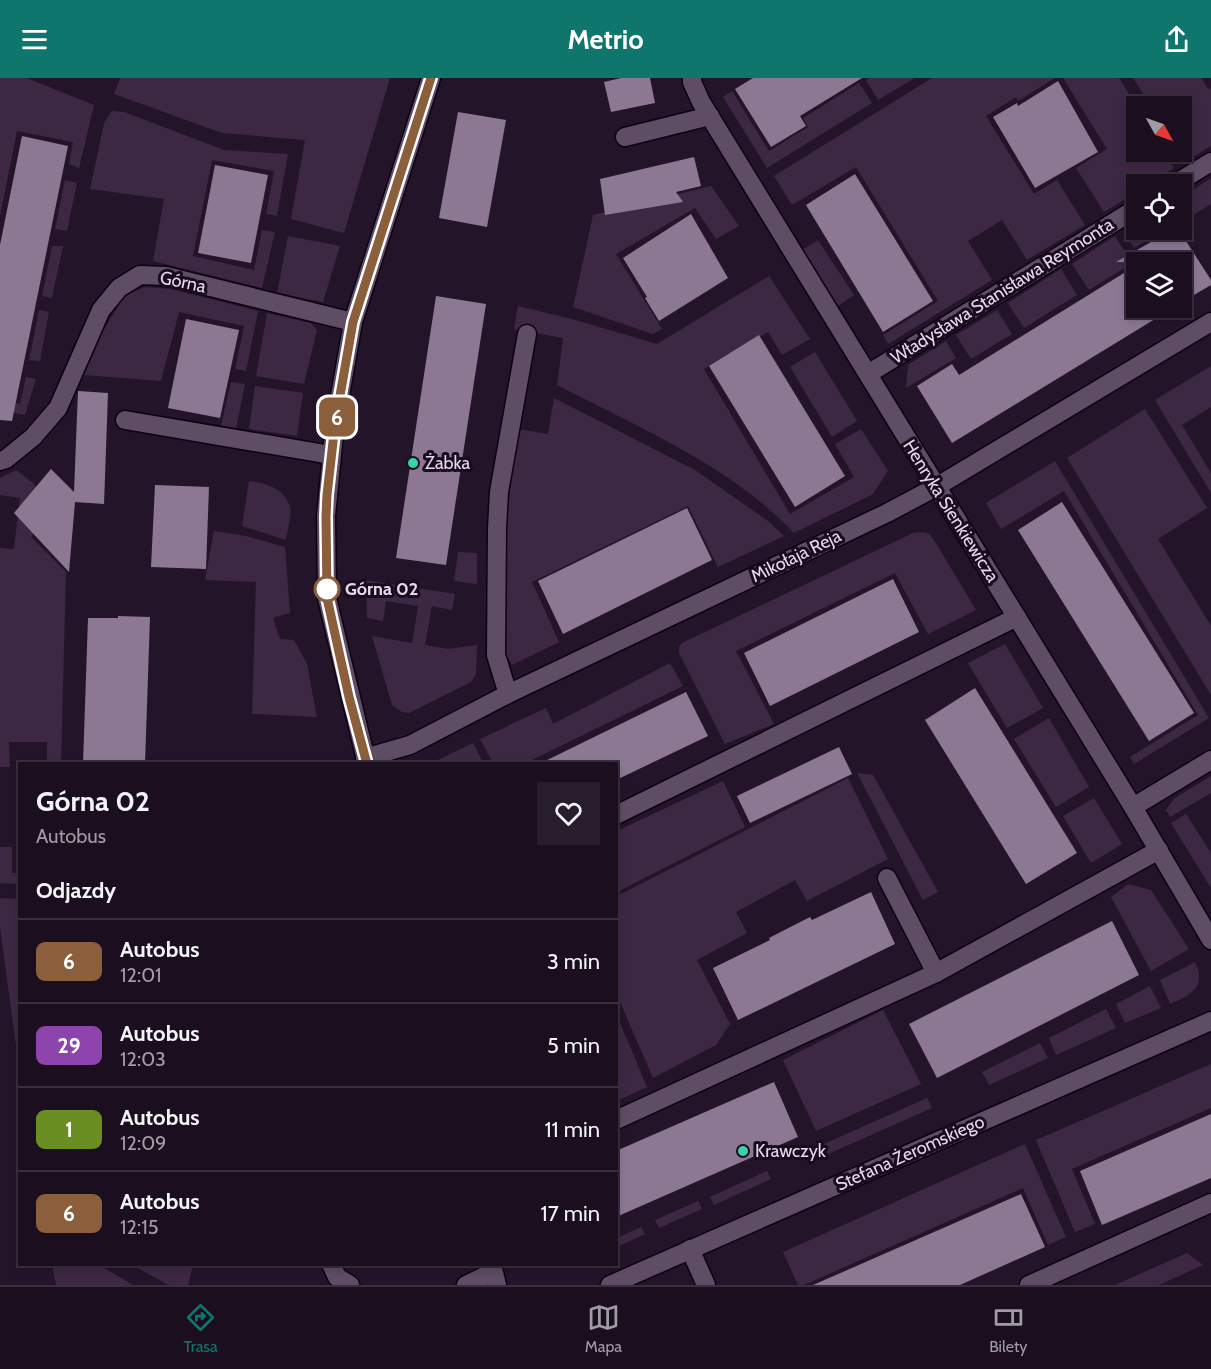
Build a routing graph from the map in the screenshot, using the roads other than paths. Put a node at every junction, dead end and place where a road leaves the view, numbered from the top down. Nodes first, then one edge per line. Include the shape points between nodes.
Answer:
1 (431, 78) edge
2 (692, 80) edge
3 (710, 117) junction
4 (625, 137) dead end
5 (1211, 162) edge
6 (1191, 174) edge
7 (1126, 215) edge
8 (353, 322) junction
9 (1211, 322) edge
10 (527, 334) dead end
11 (868, 374) junction
12 (124, 420) dead end
13 (331, 455) junction
14 (0, 461) edge
15 (936, 487) junction
16 (1017, 617) junction
17 (508, 694) junction
18 (1211, 760) edge
19 (366, 761) edge
20 (1133, 807) junction
21 (618, 814) edge
22 (1160, 850) junction
23 (887, 878) dead end
24 (1211, 940) edge
25 (936, 973) junction
26 (1211, 1021) edge
27 (618, 1119) edge
28 (1211, 1203) edge
29 (690, 1249) junction
30 (333, 1266) edge
31 (494, 1274) edge
32 (350, 1285) edge
33 (466, 1285) edge
34 (610, 1285) edge
35 (706, 1285) edge
36 (1029, 1285) edge

1 - 8 street
2 - 3 street, Henryka Sienkiewicza
3 - 4 street
3 - 11 street, Henryka Sienkiewicza
5 - 6 street
7 - 11 street, Władysława Stanisława Reymonta
8 - 13 street
8 - 14 street, Górna via 166,276 140,275 118,288 100,309 58,408 33,437
9 - 15 street, Mikołaja Reja
10 - 17 street via 497,520 496,655
11 - 15 street, Henryka Sienkiewicza
12 - 13 street
13 - 19 street via 326,516 327,598
15 - 16 street, Henryka Sienkiewicza
15 - 17 street, Mikołaja Reja
16 - 20 street, Henryka Sienkiewicza
16 - 21 street
17 - 19 street, Mikołaja Reja via 410,745
18 - 20 street
20 - 22 street, Henryka Sienkiewicza
22 - 24 street, Henryka Sienkiewicza
22 - 25 street
23 - 25 street
25 - 27 street
26 - 29 street, Stefana Żeromskiego
28 - 36 street
29 - 34 street, Stefana Żeromskiego
29 - 35 street
30 - 32 street via 337,1277
31 - 33 street

